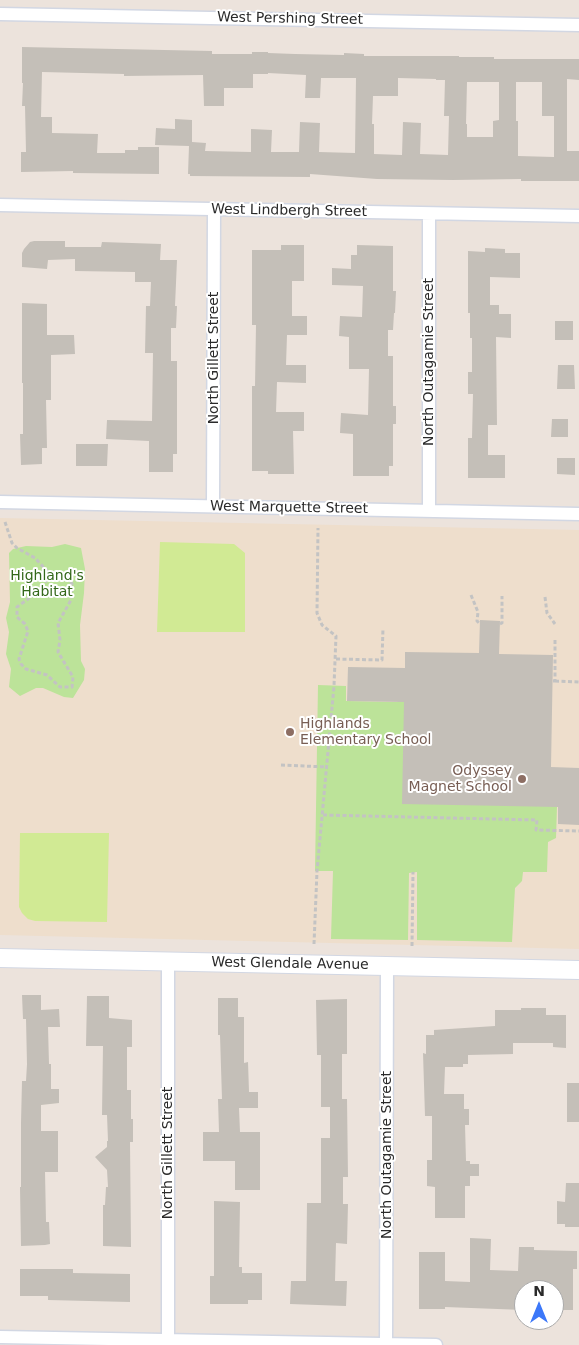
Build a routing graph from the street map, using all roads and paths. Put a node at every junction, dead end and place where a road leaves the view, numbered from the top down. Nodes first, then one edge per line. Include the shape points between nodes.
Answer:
1 (0, 14) edge
2 (579, 25) edge
3 (0, 205) edge
4 (214, 209) junction
5 (429, 214) junction
6 (579, 216) edge
7 (0, 502) edge
8 (213, 506) junction
9 (428, 511) junction
10 (579, 514) edge
11 (5, 522) dead end
12 (318, 528) dead end
13 (49, 573) junction
14 (471, 594) dead end
15 (502, 596) dead end
16 (545, 597) dead end
17 (480, 624) dead end
18 (500, 624) dead end
19 (555, 624) dead end
20 (383, 628) dead end
21 (555, 640) dead end
22 (336, 659) junction
23 (579, 682) edge
24 (281, 765) dead end
25 (327, 767) junction
26 (323, 815) junction
27 (579, 831) edge
28 (413, 872) dead end
29 (314, 944) dead end
30 (412, 946) dead end
31 (0, 958) edge
32 (168, 961) junction
33 (387, 965) junction
34 (579, 970) edge
35 (0, 1337) edge
36 (168, 1343) edge
37 (386, 1344) edge
38 (436, 1345) edge

1 - 2 street, West Pershing Street
3 - 4 street, West Lindbergh Street
4 - 5 street, West Lindbergh Street
4 - 8 street, North Gillett Street
5 - 6 street, West Lindbergh Street
5 - 9 street, North Outagamie Street
7 - 8 street, West Marquette Street
8 - 9 street, West Marquette Street
9 - 10 street, West Marquette Street
11 - 13 path via 12,543 35,558
12 - 22 path via 317,613 322,625 336,636
13 - 13 path via 67,575 72,584 71,600 58,623 59,654 73,678 72,687 67,688 57,685 47,675 26,669 19,659 28,630 17,617 17,607 39,591
14 - 17 path
15 - 18 path
16 - 19 path via 547,613
20 - 22 path via 382,660
21 - 23 path via 554,681
22 - 25 path
24 - 25 path
25 - 26 path
26 - 27 path via 537,820 536,830
26 - 29 path
28 - 30 path
31 - 32 street, West Glendale Avenue
32 - 33 street, West Glendale Avenue
32 - 36 street, North Gillett Street
33 - 34 street, West Glendale Avenue
33 - 37 street, North Outagamie Street
35 - 36 street
36 - 37 street
37 - 38 street

